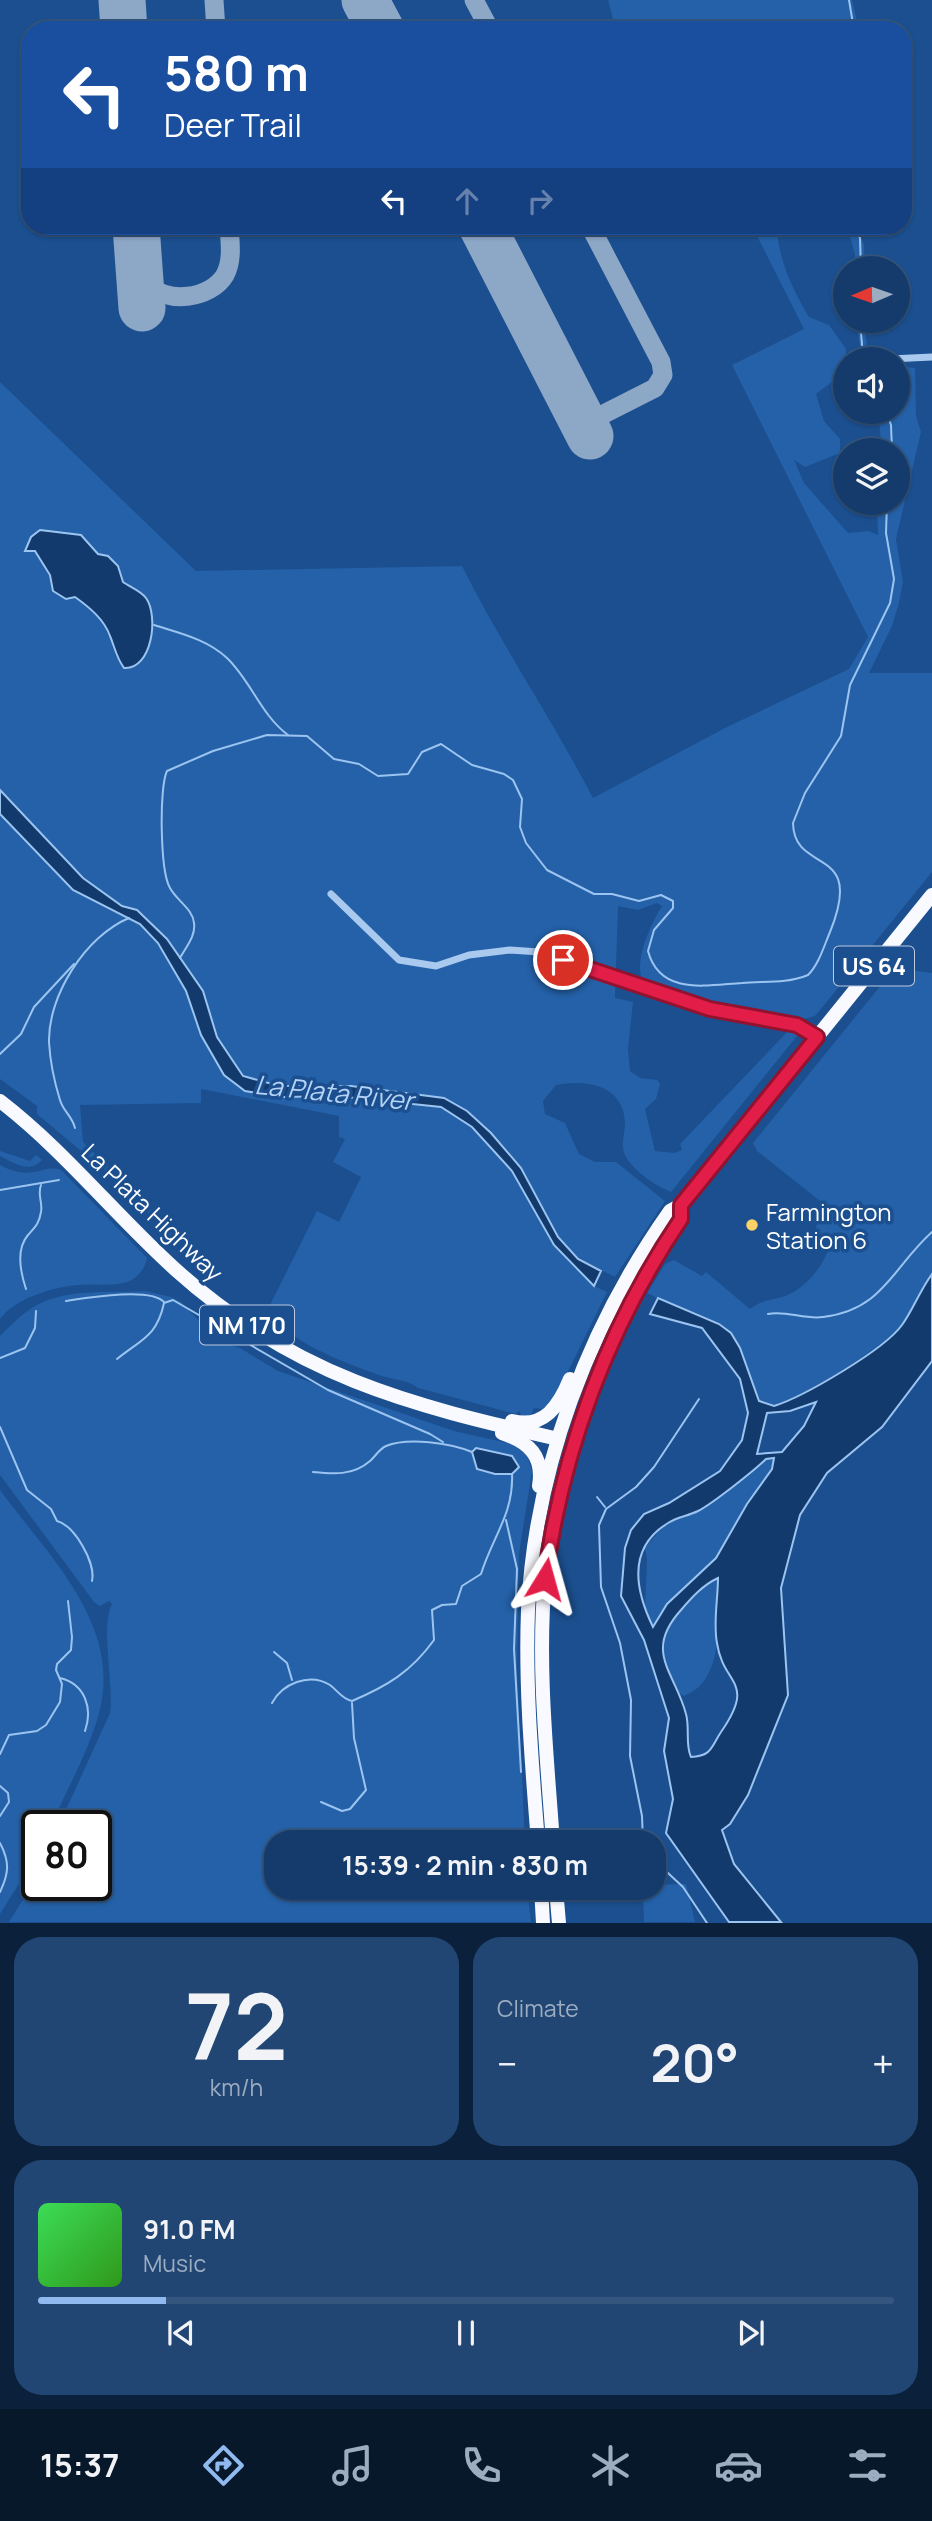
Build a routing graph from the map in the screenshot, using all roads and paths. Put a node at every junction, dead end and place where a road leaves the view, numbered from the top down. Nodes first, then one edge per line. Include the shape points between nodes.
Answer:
1 (932, 357) edge
2 (910, 358) edge
3 (331, 894) dead end
4 (932, 895) edge
5 (817, 1037) junction
6 (0, 1101) edge
7 (681, 1205) junction
8 (610, 1310) junction
9 (594, 1386) junction
10 (457, 1415) junction
11 (558, 1439) junction
12 (533, 1556) junction
13 (547, 1563) junction
14 (537, 1830) edge
15 (552, 1830) edge
16 (542, 1900) edge
17 (557, 1900) edge
18 (543, 1923) edge
19 (559, 1923) edge

1 - 2 street
3 - 5 street via 399,960 436,966 510,950 539,952 710,1009 797,1025
4 - 5 highway, US 64
5 - 7 highway, US 64
6 - 10 highway, La Plata Highway / NM 170 via 59,1152 175,1269 238,1319 330,1373
7 - 8 highway, US 64 via 670,1211 647,1243
7 - 9 highway, US 64 via 681,1219 632,1297
8 - 10 highway via 601,1314 560,1400 548,1415 522,1423 469,1410
8 - 11 highway, US 64 via 583,1367
9 - 11 highway via 583,1399 575,1423
9 - 13 highway, US 64 via 572,1449
10 - 11 highway, La Plata Highway / NM 170
10 - 12 highway via 466,1425 513,1437 537,1456 541,1471 530,1542
11 - 12 highway, US 64
11 - 13 highway via 562,1466 545,1551
12 - 14 highway, US 64 via 527,1668
13 - 15 highway, US 64 via 543,1640
16 - 18 highway
17 - 19 highway

